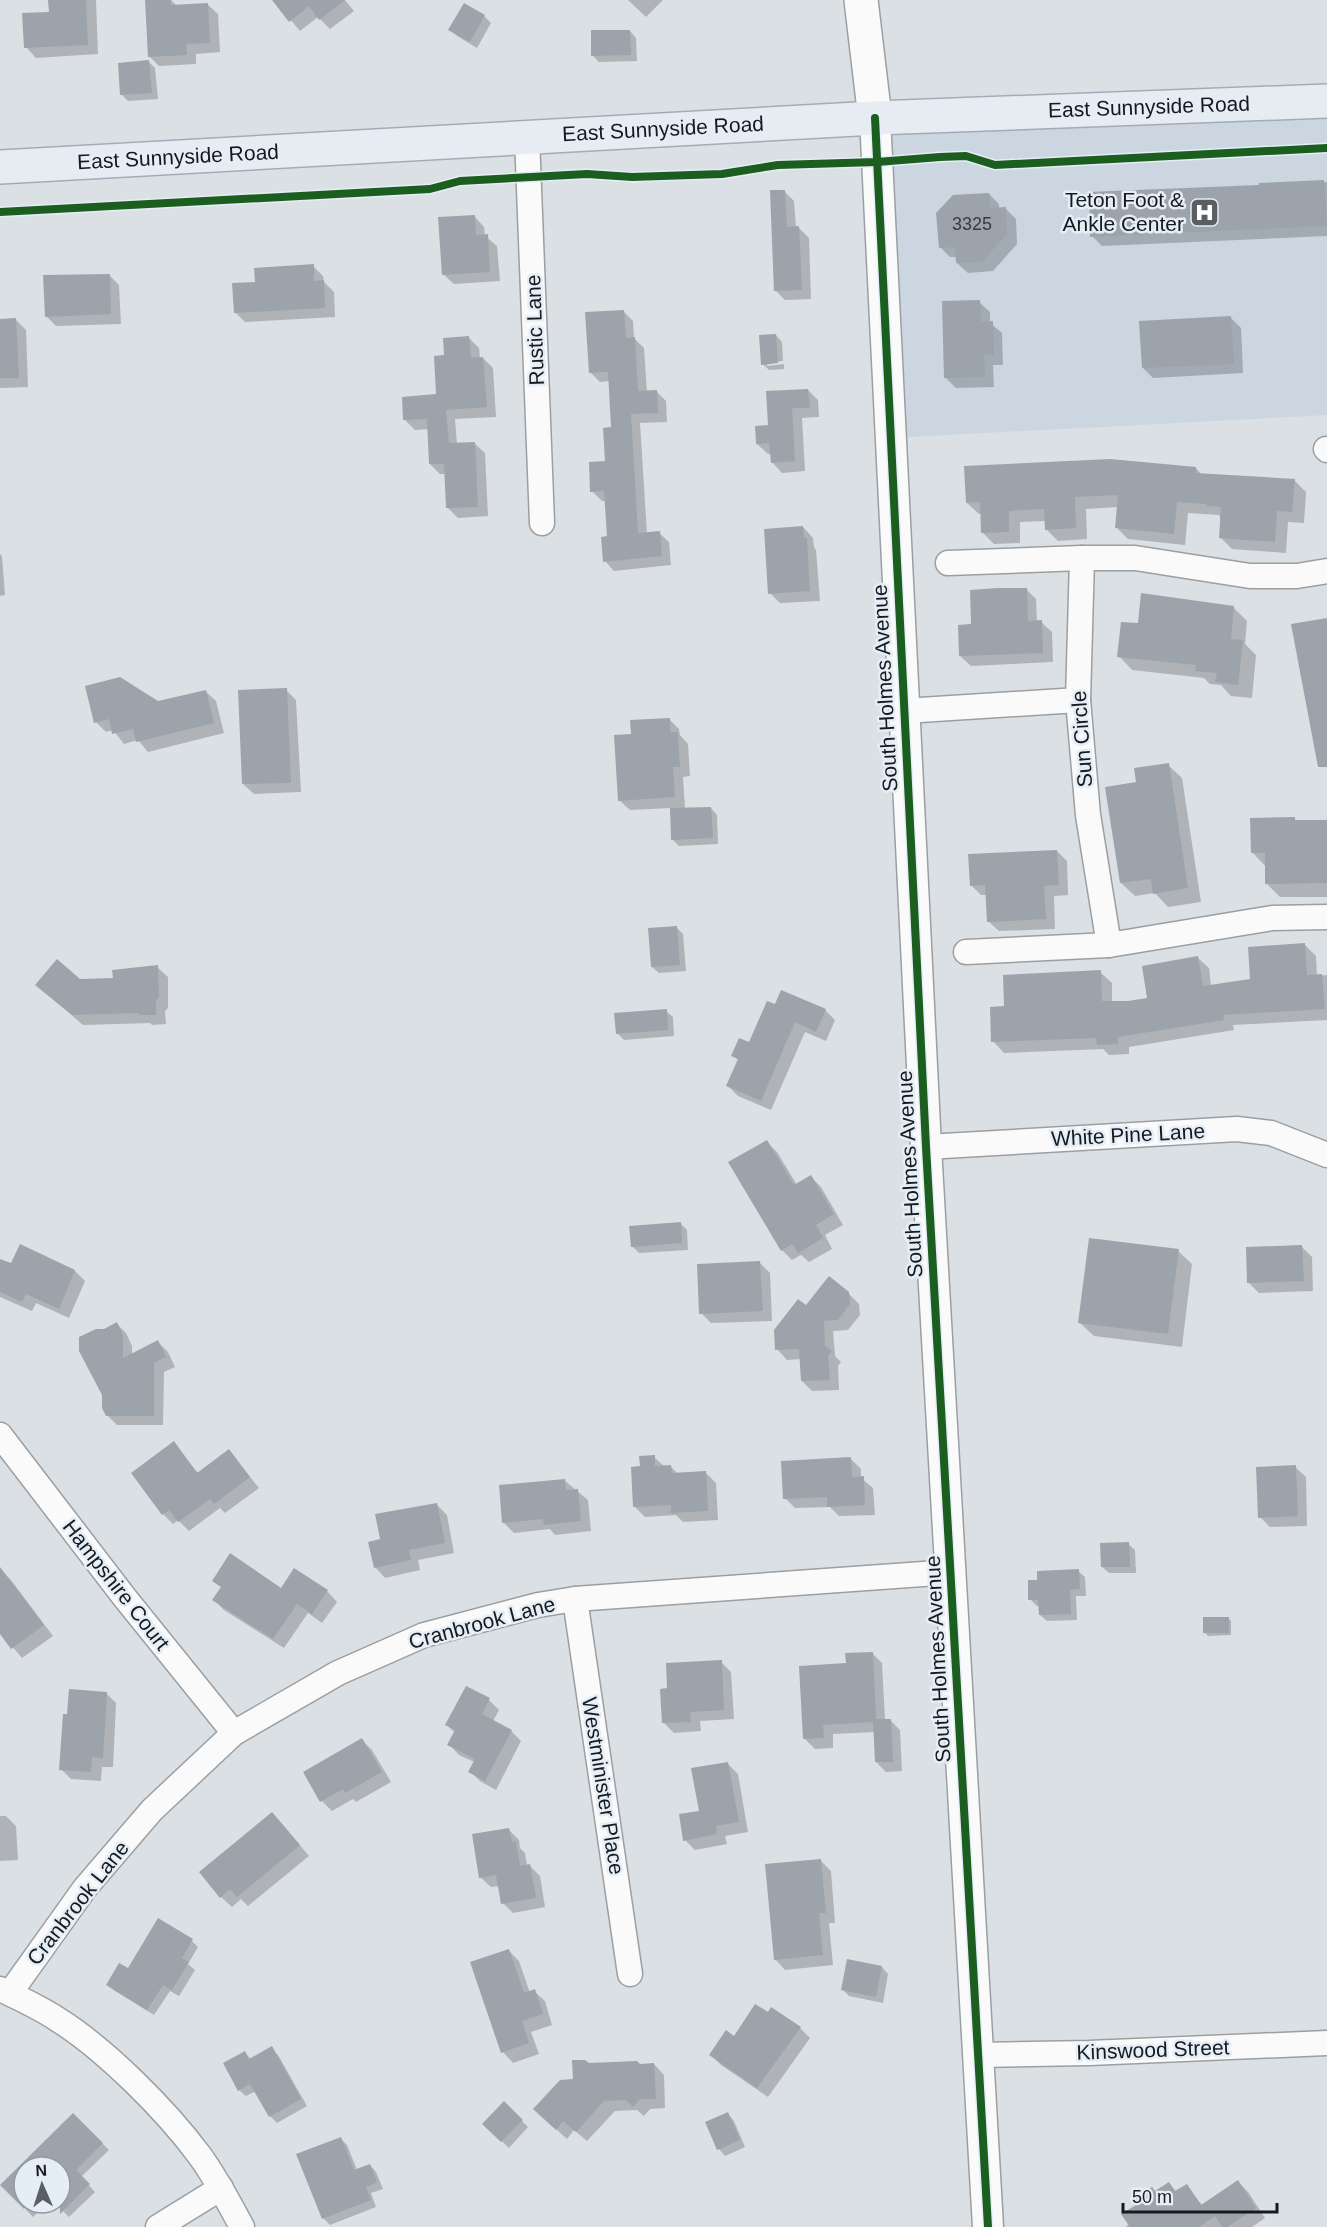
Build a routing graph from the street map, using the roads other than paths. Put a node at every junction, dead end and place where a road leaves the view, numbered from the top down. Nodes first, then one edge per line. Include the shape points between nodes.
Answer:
1 (861, 0) edge
2 (1327, 101) edge
3 (875, 118) junction
4 (527, 136) junction
5 (0, 167) edge
6 (542, 523) dead end
7 (1082, 558) junction
8 (948, 563) dead end
9 (1327, 571) edge
10 (1078, 700) junction
11 (904, 711) junction
12 (1327, 917) edge
13 (1109, 945) junction
14 (966, 952) dead end
15 (926, 1147) junction
16 (1327, 1155) edge
17 (0, 1435) edge
18 (951, 1572) junction
19 (575, 1599) junction
20 (234, 1733) junction
21 (630, 1974) dead end
22 (5, 1991) edge
23 (1327, 2043) edge
24 (978, 2055) junction
25 (221, 2188) junction
26 (158, 2227) edge
27 (242, 2227) edge
28 (988, 2227) edge

1 - 3 main road, South Holmes Avenue
2 - 3 main road, East Sunnyside Road
3 - 4 main road, East Sunnyside Road
3 - 11 street, South Holmes Avenue
4 - 5 main road, East Sunnyside Road
4 - 6 street, Rustic Lane
7 - 8 street
7 - 9 street via 1135,558 1250,576 1297,576
7 - 10 street, Sun Circle
10 - 11 street
10 - 13 street, Sun Circle via 1088,815
11 - 15 street, South Holmes Avenue
12 - 13 street via 1272,918
13 - 14 street
15 - 16 street, White Pine Lane via 1237,1129 1271,1133
15 - 18 street, South Holmes Avenue
17 - 20 street, Hampshire Court
18 - 19 street, Cranbrook Lane
18 - 24 street, South Holmes Avenue
19 - 20 street, Cranbrook Lane via 424,1635 338,1673
19 - 21 street, Westminister Place
20 - 22 street, Cranbrook Lane via 152,1810
22 - 25 street via 57,2019 100,2050 156,2104 200,2155
23 - 24 street, Kinswood Street
24 - 28 street, South Holmes Avenue
25 - 26 street
25 - 27 street

